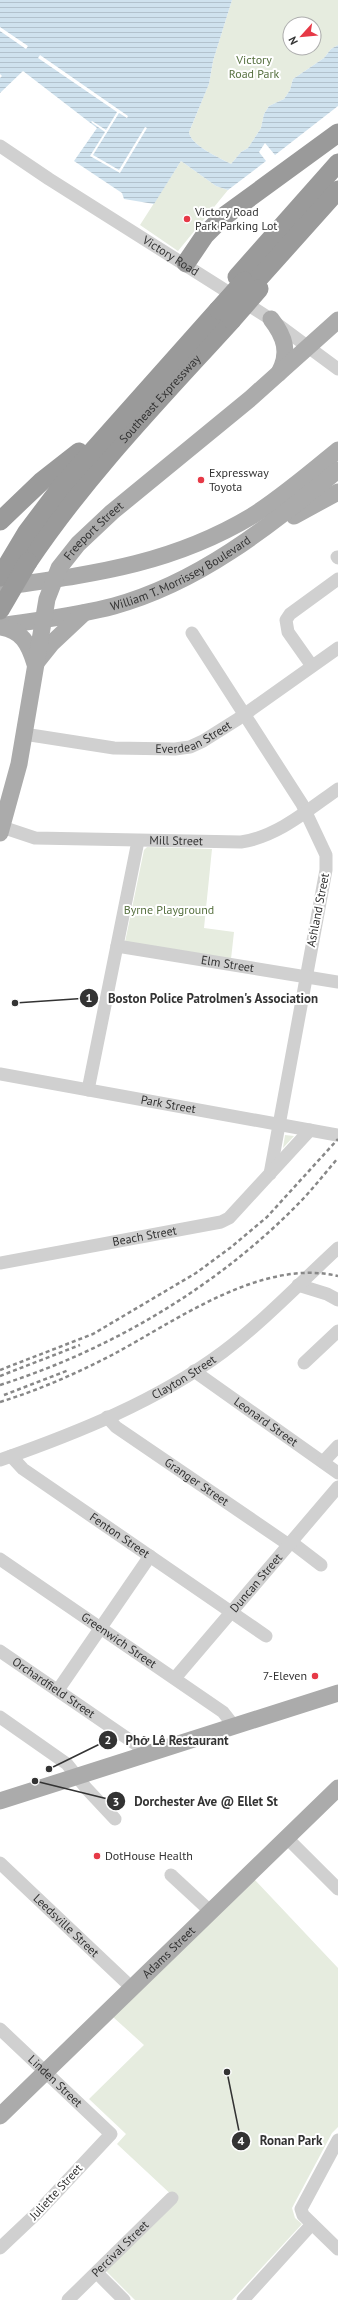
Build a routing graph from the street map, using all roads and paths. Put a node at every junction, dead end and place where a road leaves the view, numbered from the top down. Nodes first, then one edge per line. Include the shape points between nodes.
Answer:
1 (338, 133) edge
2 (0, 146) edge
3 (338, 163) edge
4 (338, 176) edge
5 (338, 190) edge
6 (338, 201) edge
7 (186, 263) junction
8 (248, 283) junction
9 (222, 312) junction
10 (271, 319) junction
11 (338, 320) edge
12 (308, 347) junction
13 (338, 370) edge
14 (279, 373) junction
15 (338, 450) edge
16 (79, 452) junction
17 (338, 470) edge
18 (338, 492) edge
19 (0, 521) edge
20 (258, 534) junction
21 (10, 567) edge
22 (338, 579) edge
23 (54, 580) junction
24 (0, 587) edge
25 (0, 596) edge
26 (0, 610) edge
27 (84, 612) junction
28 (43, 620) junction
29 (0, 626) edge
30 (192, 633) dead end
31 (338, 648) edge
32 (35, 664) junction
33 (312, 666) junction
34 (244, 715) junction
35 (24, 734) junction
36 (338, 789) edge
37 (305, 812) junction
38 (1, 830) edge
39 (138, 841) junction
40 (117, 946) junction
41 (306, 976) junction
42 (338, 982) edge
43 (0, 1074) edge
44 (88, 1090) junction
45 (278, 1125) junction
46 (310, 1130) junction
47 (337, 1135) edge
48 (270, 1174) junction
49 (338, 1248) edge
50 (0, 1263) edge
51 (298, 1285) junction
52 (338, 1300) edge
53 (338, 1331) edge
54 (304, 1363) dead end
55 (194, 1371) junction
56 (107, 1417) junction
57 (338, 1446) edge
58 (5, 1458) edge
59 (323, 1462) junction
60 (338, 1473) edge
61 (338, 1487) edge
62 (290, 1543) junction
63 (150, 1556) junction
64 (0, 1559) edge
65 (321, 1565) dead end
66 (232, 1612) junction
67 (101, 1628) junction
68 (266, 1636) dead end
69 (0, 1651) edge
70 (175, 1678) junction
71 (58, 1690) junction
72 (338, 1693) edge
73 (0, 1718) edge
74 (234, 1726) junction
75 (145, 1754) junction
76 (77, 1776) junction
77 (338, 1788) edge
78 (0, 1801) edge
79 (116, 1819) dead end
80 (286, 1837) junction
81 (0, 1863) edge
82 (171, 1875) dead end
83 (338, 1889) edge
84 (210, 1911) junction
85 (132, 1987) junction
86 (0, 2029) edge
87 (44, 2073) junction
88 (0, 2116) edge
89 (111, 2134) joint
90 (338, 2140) edge
91 (172, 2198) dead end
92 (312, 2224) junction
93 (0, 2248) edge
94 (338, 2249) edge
95 (97, 2273) junction
96 (68, 2300) edge
97 (124, 2300) edge
98 (243, 2300) edge

1 - 7 highway via 223,217 205,235
2 - 7 street, Victory Road
3 - 8 highway, Southeast Expressway
4 - 8 highway
5 - 8 highway
6 - 8 highway, Southeast Expressway
7 - 10 street, Victory Road
8 - 9 highway, Southeast Expressway, bridge
8 - 9 highway, Southeast Expressway
9 - 16 highway, Southeast Expressway
9 - 21 highway, Southeast Expressway via 64,511
10 - 12 street, Victory Road
10 - 14 main road via 285,345 285,358
11 - 12 main road, Freeport Street
12 - 13 street, Victory Road
12 - 14 main road, Freeport Street
14 - 23 main road, Freeport Street via 112,512 78,544 59,568
15 - 23 main road, William T. Morrissey Boulevard via 266,507 199,543 132,566
16 - 19 highway via 42,481
16 - 21 highway, Southeast Expressway via 42,498
17 - 20 main road, William T. Morrissey Boulevard
18 - 20 main road
20 - 27 main road, William T. Morrissey Boulevard via 219,560 175,583 131,601
21 - 25 highway
21 - 26 highway, Southeast Expressway, bridge
22 - 33 street via 290,614 286,620 286,630
23 - 24 main road, William T. Morrissey Boulevard
23 - 28 main road, Freeport Street
27 - 28 main road, William T. Morrissey Boulevard
27 - 32 main road via 52,643
28 - 29 main road, William T. Morrissey Boulevard
28 - 32 main road, Freeport Street
29 - 32 main road via 23,636
30 - 34 street, Ashland Street
31 - 33 street, Everdean Street
32 - 35 main road, Freeport Street
33 - 34 street, Everdean Street
34 - 35 street, Everdean Street via 203,741 181,748 114,748
34 - 37 street, Ashland Street
35 - 38 main road, Freeport Street via 17,777
36 - 37 street, Mill Street
37 - 39 street, Mill Street via 272,832 246,841
37 - 41 street, Ashland Street via 327,862
38 - 39 street, Mill Street via 35,838
39 - 40 street
40 - 41 street, Elm Street
40 - 44 street
41 - 42 street, Elm Street
41 - 45 street, Ashland Street
43 - 44 street, Park Street
44 - 45 street, Park Street
45 - 46 street, Park Street
45 - 48 street
46 - 47 street, Park Street
46 - 48 street, Beach Street
48 - 50 street, Beach Street via 229,1218 221,1222
49 - 51 street, Clayton Street
51 - 52 street
51 - 55 street, Clayton Street via 240,1339
53 - 54 street
55 - 56 street, Clayton Street
55 - 59 street, Leonard Street
56 - 58 street, Clayton Street
56 - 62 street, Granger Street via 116,1427
57 - 59 street
58 - 63 street, Fenton Street
59 - 60 street, Leonard Street
61 - 62 street, Duncan Street
62 - 65 street, Granger Street
62 - 66 street, Duncan Street
63 - 66 street, Fenton Street
63 - 67 street
64 - 67 street, Greenwich Street
66 - 68 street, Fenton Street
66 - 70 street, Duncan Street
67 - 70 street, Greenwich Street
67 - 71 street
69 - 71 street, Orchardfield Street
70 - 74 street, Greenwich Street via 223,1712
71 - 75 street, Orchardfield Street via 137,1745
72 - 74 main road
73 - 76 street via 65,1763
74 - 75 main road
75 - 76 main road
76 - 78 main road
76 - 79 street
77 - 80 main road, Adams Street
80 - 83 street
80 - 84 main road, Adams Street
81 - 85 street, Leedsville Street
82 - 84 street
84 - 85 main road, Adams Street
85 - 87 main road, Adams Street
86 - 87 street, Linden Street
87 - 88 main road, Adams Street
87 - 89 street, Linden Street
89 - 93 street, Juliette Street via 37,2213
90 - 92 street via 301,2209
91 - 95 street, Percival Street
92 - 94 street
92 - 98 street
95 - 96 street, Percival Street
95 - 97 street

